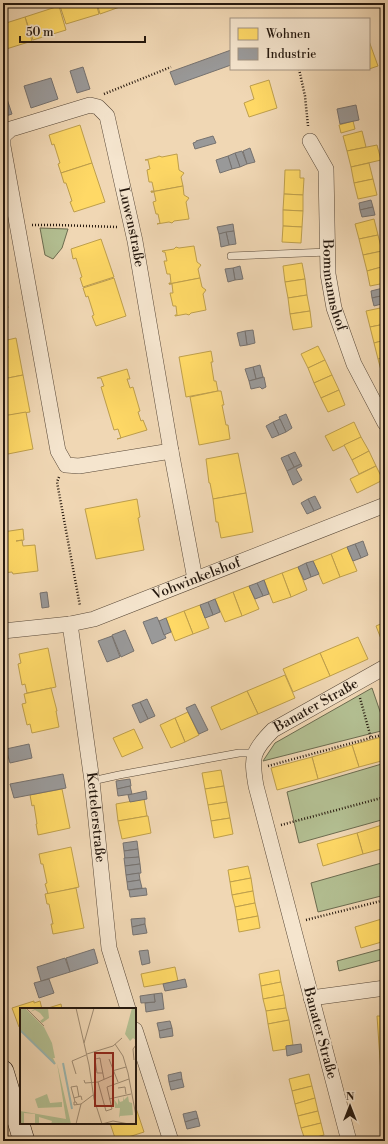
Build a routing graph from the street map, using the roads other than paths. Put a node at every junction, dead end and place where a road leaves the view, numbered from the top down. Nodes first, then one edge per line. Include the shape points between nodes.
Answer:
1 (3, 136) edge
2 (3, 140) edge
3 (310, 142) road end
4 (328, 252) junction
5 (231, 256) dead end
6 (379, 397) edge
7 (385, 423) edge
8 (171, 451) junction
9 (385, 505) edge
10 (195, 579) junction
11 (77, 623) junction
12 (3, 631) edge
13 (385, 667) edge
14 (255, 754) junction
15 (92, 781) junction
16 (385, 988) edge
17 (311, 998) junction
18 (128, 1008) edge
19 (136, 1033) edge
20 (3, 1071) edge
21 (24, 1141) edge
22 (171, 1141) edge
23 (349, 1141) edge

1 - 8 street, Luwenstraße via 11,129 90,105 98,107 107,116 131,226
2 - 8 street via 58,451 66,465 79,466
3 - 4 street, Bommannshof via 326,169
4 - 5 lane
4 - 6 street, Bommannshof via 328,274 334,308 354,364
6 - 7 street, Bommannshof
8 - 10 street, Luwenstraße
9 - 10 street, Vohwinkelshof
10 - 11 street, Vohwinkelshof via 94,619
11 - 12 street, Vohwinkelshof
11 - 15 street, Kettelerstraße
13 - 14 street, Banater Straße via 274,730 261,742
14 - 15 lane via 239,754
14 - 17 street, Banater Straße via 256,786
15 - 18 street, Kettelerstraße via 109,948
16 - 17 street
17 - 23 street, Banater Straße
19 - 22 street
20 - 21 main road

